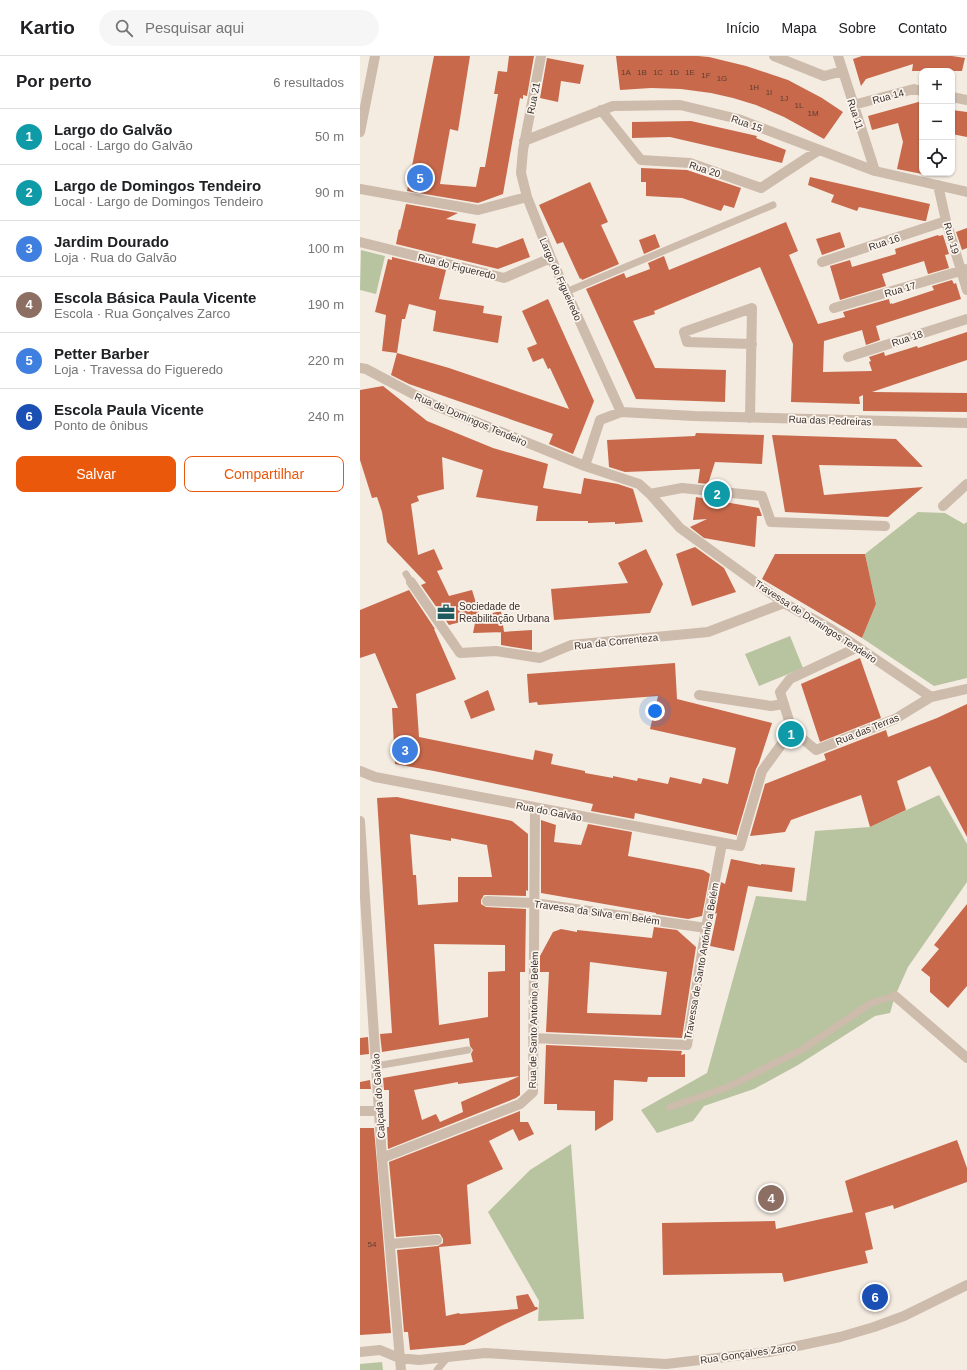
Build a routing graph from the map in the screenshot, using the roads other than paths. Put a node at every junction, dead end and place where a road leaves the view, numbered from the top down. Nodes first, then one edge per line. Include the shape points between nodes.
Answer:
1 (375, 56) edge
2 (541, 56) edge
3 (774, 56) edge
4 (838, 56) edge
5 (842, 71) junction
6 (919, 91) edge
7 (955, 98) edge
8 (967, 100) edge
9 (853, 105) junction
10 (601, 110) junction
11 (360, 132) edge
12 (524, 141) junction
13 (819, 150) junction
14 (875, 171) junction
15 (938, 185) junction
16 (360, 189) edge
17 (967, 192) edge
18 (526, 197) junction
19 (773, 205) dead end
20 (946, 221) junction
21 (360, 242) edge
22 (551, 258) junction
23 (822, 262) dead end
24 (964, 270) edge
25 (967, 290) edge
26 (566, 292) junction
27 (834, 308) dead end
28 (967, 319) edge
29 (752, 344) junction
30 (848, 357) dead end
31 (360, 368) edge
32 (621, 412) junction
33 (750, 418) junction
34 (967, 423) edge
35 (584, 466) junction
36 (967, 484) edge
37 (650, 494) junction
38 (943, 506) dead end
39 (885, 526) dead end
40 (408, 578) dead end
41 (784, 603) junction
42 (858, 647) junction
43 (967, 689) edge
44 (700, 695) dead end
45 (931, 697) junction
46 (784, 704) junction
47 (792, 730) junction
48 (360, 771) edge
49 (535, 808) junction
50 (360, 821) edge
51 (722, 843) junction
52 (487, 900) dead end
53 (534, 903) junction
54 (706, 928) junction
55 (895, 996) joint
56 (533, 1038) junction
57 (468, 1050) dead end
58 (967, 1058) edge
59 (376, 1066) junction
60 (670, 1108) dead end
61 (360, 1111) edge
62 (380, 1111) junction
63 (382, 1158) junction
64 (437, 1240) dead end
65 (390, 1244) junction
66 (967, 1285) edge
67 (360, 1352) edge
68 (448, 1357) junction
69 (399, 1358) junction
70 (400, 1370) edge
71 (437, 1370) edge

1 - 11 street
2 - 12 street, Rua 21
3 - 5 street via 824,76
4 - 5 street, Rua 11
5 - 9 street, Rua 11
6 - 9 street, Rua 14
7 - 8 street
9 - 14 street, Rua 11
10 - 12 street, Rua 15
10 - 13 street, Rua 15 via 613,106 680,105 738,119
10 - 13 street, Rua 20 via 641,160 690,163 761,188
12 - 18 street, Largo do Figueiredo via 521,173
13 - 14 street, Rua 15
14 - 15 street, Rua 15
15 - 17 street, Rua 15
15 - 20 street, Rua 19
16 - 18 street via 478,210
18 - 22 street, Largo do Figueiredo
19 - 26 lane
20 - 23 street, Rua 16
20 - 24 street, Rua 19
21 - 22 street, Rua do Figueredo via 504,278
22 - 26 street, Largo do Figueiredo
24 - 25 street, Rua 19
24 - 27 street, Rua 17
26 - 32 street, Largo do Figueiredo
28 - 30 street, Rua 18
29 - 29 street via 752,308 684,332 687,342
29 - 33 street
31 - 35 street, Rua de Domingos Tendeiro via 434,405
32 - 33 street, Rua das Pedreiras
32 - 35 street via 600,420
33 - 34 street, Rua das Pedreiras
35 - 37 street, Rua de Domingos Tendeiro via 639,484
36 - 38 street
37 - 39 street via 682,488 762,496 771,522
37 - 41 street, Travessa de Domingos Tendeiro via 680,528
40 - 41 street, Rua da Correnteza via 460,654 496,651 540,658 571,645 708,632
41 - 42 street, Travessa de Domingos Tendeiro
42 - 45 street, Travessa de Domingos Tendeiro
42 - 46 street via 790,679 780,692
43 - 45 street, Rua das Terras
44 - 46 street via 771,706
45 - 47 street, Rua das Terras via 895,719 816,750
46 - 47 street
47 - 51 street, Rua do Galvão via 762,771 740,846
48 - 49 street, Rua do Galvão via 375,777
49 - 51 street, Rua do Galvão
49 - 53 street, Rua de Santo António a Belém
50 - 59 street, Calçada do Galvão
51 - 54 street, Travessa de Santo António a Belém
52 - 53 street, Travessa da Silva em Belém
53 - 54 street, Travessa da Silva em Belém
53 - 56 street, Rua de Santo António a Belém
54 - 56 street, Travessa de Santo António a Belém via 687,1045
55 - 58 street
55 - 60 lane via 871,1003 803,1049 734,1083
56 - 63 street, Rua de Santo António a Belém via 533,1092 520,1104
57 - 59 lane
59 - 62 street, Calçada do Galvão
61 - 62 street
62 - 63 street, Calçada do Galvão
63 - 65 street, Calçada do Galvão
64 - 65 street
65 - 69 street, Calçada do Galvão
66 - 68 street, Rua Gonçalves Zarco via 904,1316 874,1327 769,1352 666,1364 485,1352
67 - 69 street, Rua Gonçalves Zarco via 380,1350
68 - 69 street, Rua Gonçalves Zarco via 419,1360
68 - 71 lane
69 - 70 street, Calçada do Galvão

